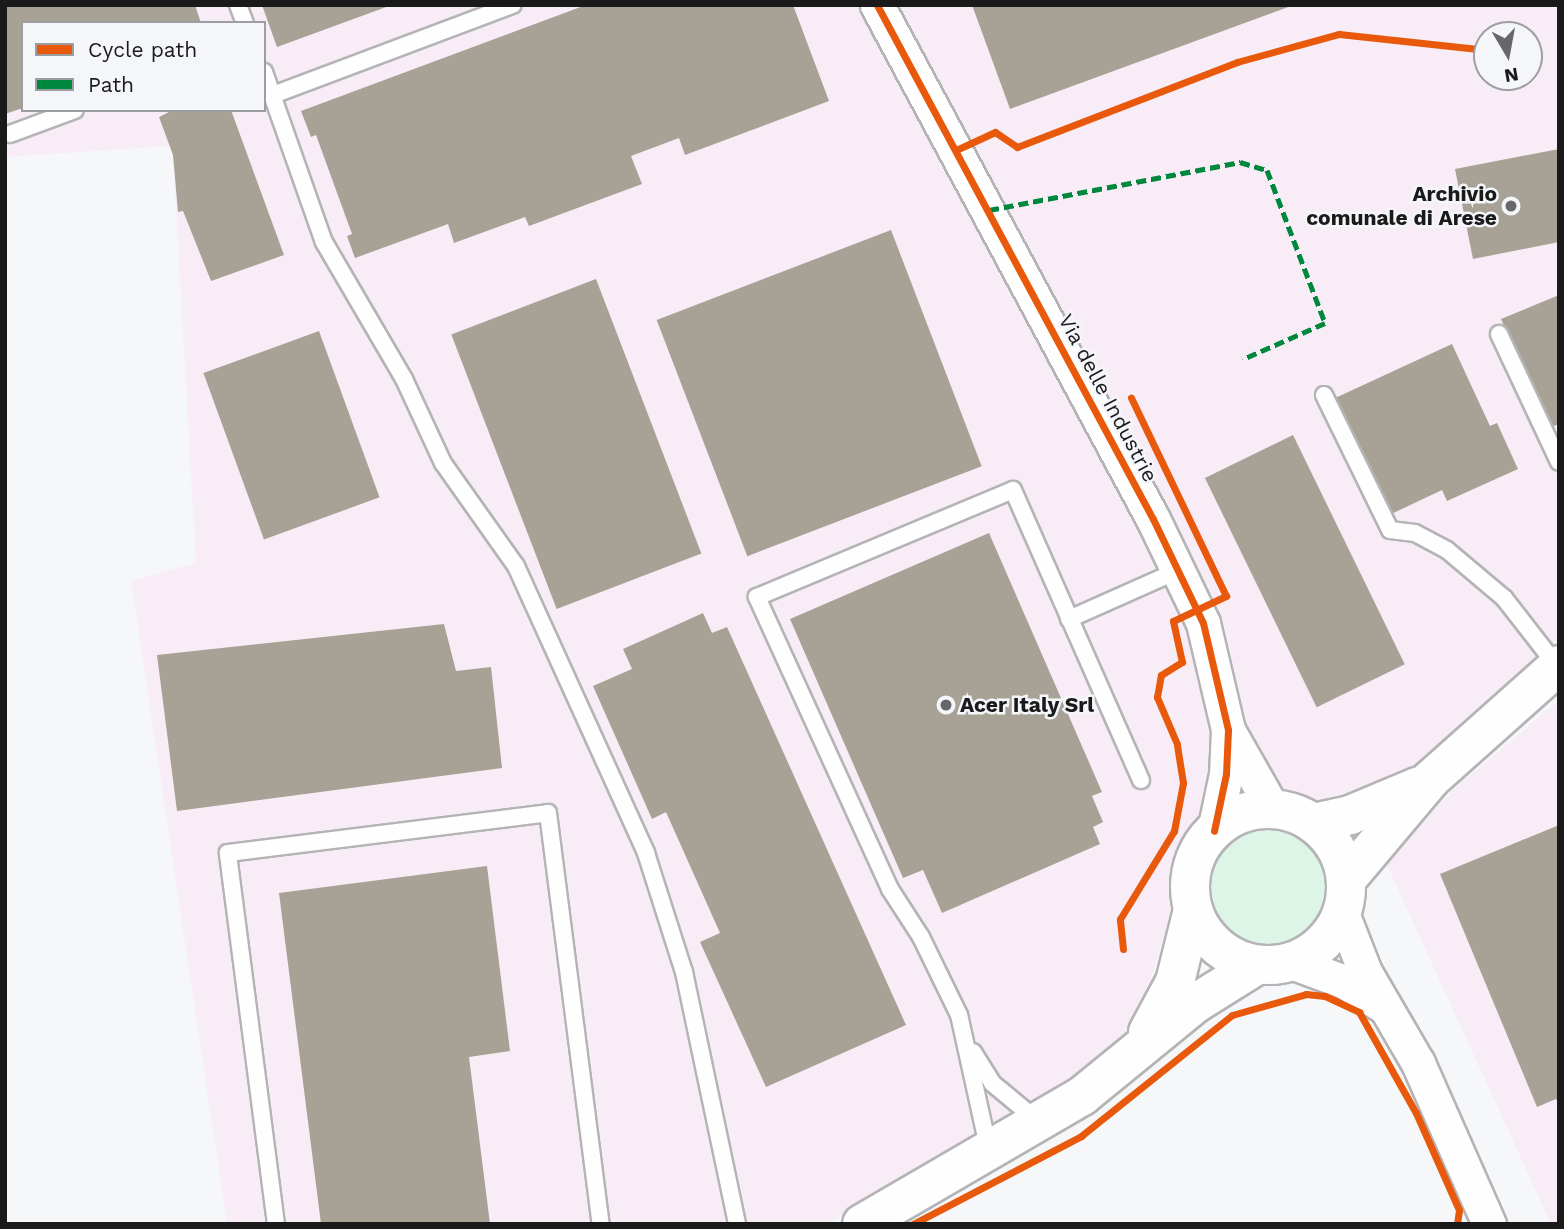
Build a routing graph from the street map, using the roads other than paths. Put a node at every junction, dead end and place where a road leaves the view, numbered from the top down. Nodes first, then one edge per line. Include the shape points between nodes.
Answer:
1 (513, 5) edge
2 (877, 5) edge
3 (266, 77) edge
4 (273, 95) junction
5 (70, 112) edge
6 (10, 134) dead end
7 (1499, 334) dead end
8 (1324, 395) dead end
9 (1559, 462) edge
10 (1179, 570) junction
11 (1069, 620) junction
12 (1558, 665) edge
13 (1228, 730) junction
14 (1432, 779) junction
15 (1141, 780) dead end
16 (1273, 809) junction
17 (1314, 824) junction
18 (1214, 831) junction
19 (1344, 896) junction
20 (1193, 910) junction
21 (1274, 963) junction
22 (1387, 1009) junction
23 (970, 1047) junction
24 (1135, 1052) junction
25 (1040, 1122) junction
26 (989, 1151) junction
27 (1484, 1220) edge
28 (276, 1224) edge
29 (601, 1224) edge
30 (737, 1224) edge
31 (862, 1224) edge

1 - 4 lane
2 - 10 street, Via delle Industrie
3 - 4 lane
4 - 30 lane via 324,242 404,379 443,463 516,566 646,853 684,972
5 - 6 lane
7 - 9 lane
8 - 12 lane via 1390,530 1415,533 1447,550 1504,598
10 - 11 lane
10 - 13 street, Via delle Industrie via 1208,638
11 - 15 lane
11 - 23 lane via 1013,490 757,597 890,889 921,937
12 - 14 street
13 - 16 street, Via delle Industrie
13 - 18 street, Via delle Industrie via 1226,774
14 - 17 street via 1383,803
14 - 19 street
16 - 17 street
16 - 18 street via 1231,818
17 - 19 street via 1335,849
18 - 20 street via 1192,867
19 - 21 street via 1331,934
19 - 22 street
20 - 21 street via 1217,947
20 - 24 street via 1175,982
21 - 22 street via 1345,982
21 - 24 street via 1196,1003
22 - 27 street via 1418,1063
23 - 25 lane via 992,1083
23 - 26 lane
24 - 25 street
25 - 26 street
26 - 31 street
28 - 29 lane via 228,853 548,813

